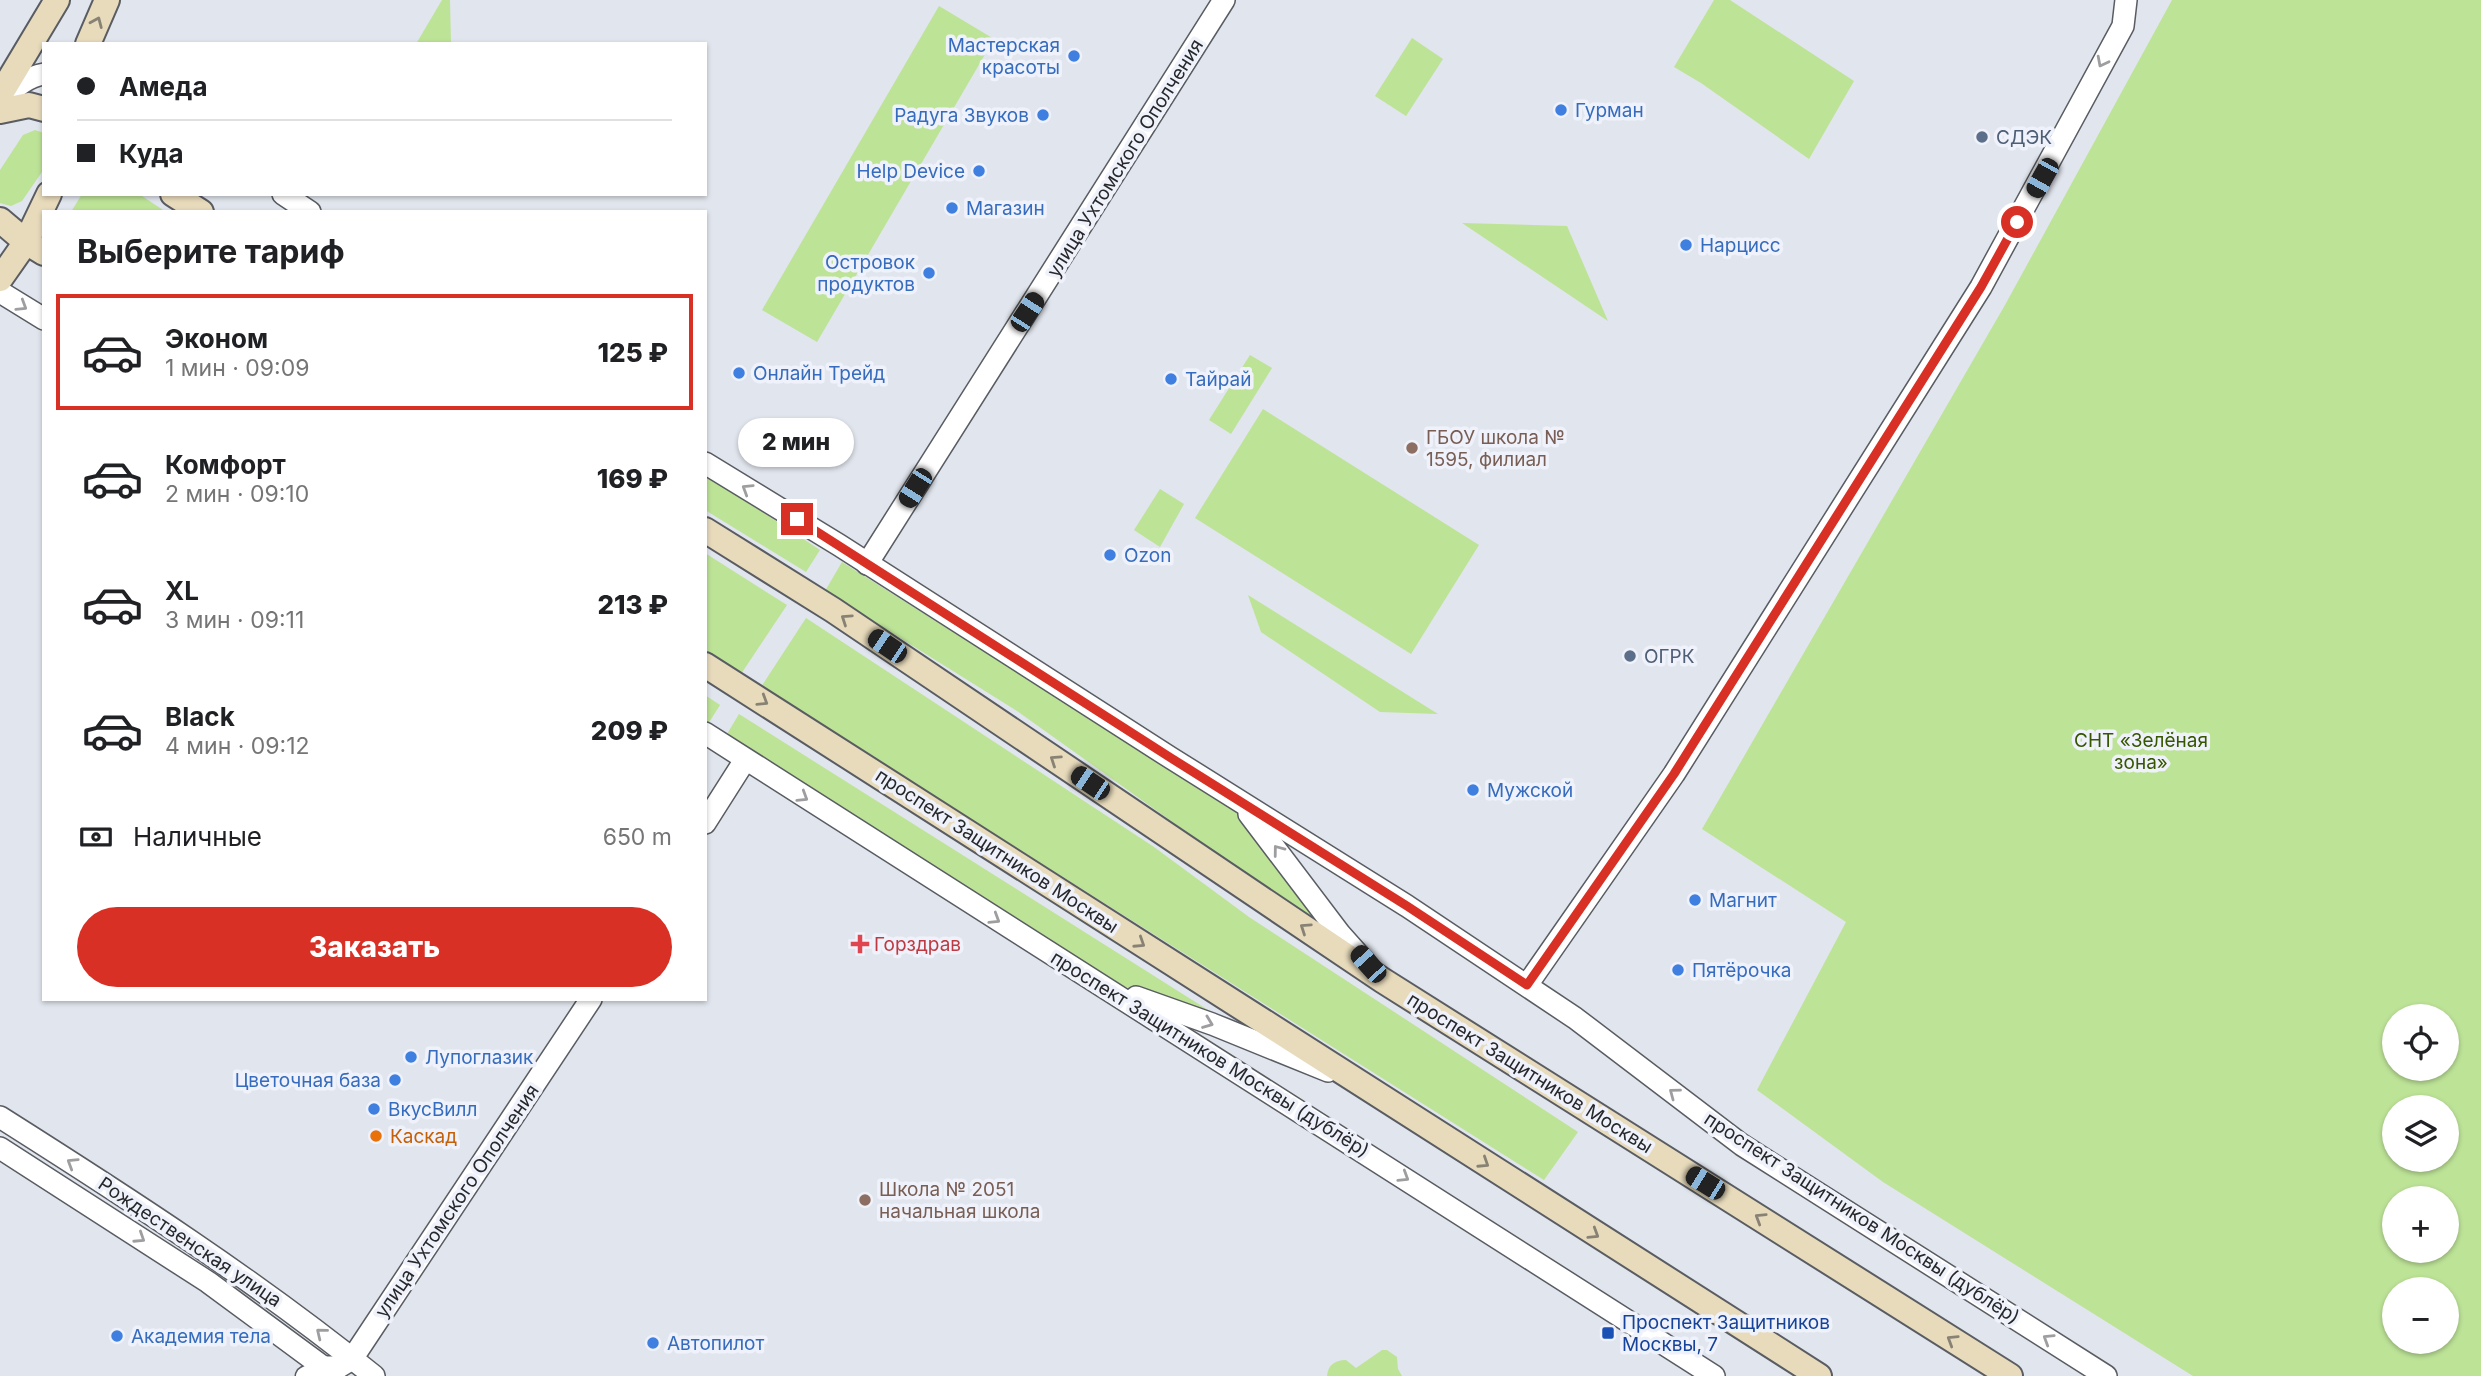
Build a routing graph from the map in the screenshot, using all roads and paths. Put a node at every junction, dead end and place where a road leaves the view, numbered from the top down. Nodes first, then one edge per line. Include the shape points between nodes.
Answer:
1 (57, 0) edge
2 (107, 0) edge
3 (1224, 0) edge
4 (2126, 0) edge
5 (89, 42) edge
6 (42, 75) edge
7 (0, 94) edge
8 (0, 102) edge
9 (42, 108) edge
10 (0, 111) edge
11 (176, 196) edge
12 (285, 196) edge
13 (198, 210) edge
14 (307, 210) edge
15 (0, 220) edge
16 (42, 220) edge
17 (35, 247) edge
18 (0, 279) edge
19 (0, 292) edge
20 (42, 318) edge
21 (708, 465) edge
22 (707, 531) edge
23 (867, 564) junction
24 (707, 666) edge
25 (707, 734) edge
26 (745, 760) junction
27 (1239, 801) junction
28 (707, 820) edge
29 (1382, 980) junction
30 (1098, 983) junction
31 (1527, 985) junction
32 (591, 1001) edge
33 (1365, 1086) junction
34 (0, 1117) edge
35 (0, 1148) edge
36 (352, 1359) junction
37 (321, 1373) edge
38 (373, 1376) edge
39 (1714, 1376) edge
40 (1819, 1376) edge
41 (2010, 1376) edge
42 (2106, 1376) edge

1 - 7 main road
5 -> 2 main road
3 - 23 street, улица Ухтомского Ополчения
4 -> 31 street via 2123,26 1981,287 1674,774
6 - 8 street via 19,84
9 - 10 main road via 29,105
11 - 13 main road
12 - 14 street
15 - 17 main road
16 - 17 main road
17 - 18 main road
19 -> 20 street
23 -> 21 street, проспект Защитников Москвы (дублёр)
29 -> 22 main road, проспект Защитников Москвы via 833,610
23 - 27 street, проспект Защитников Москвы (дублёр)
24 -> 33 main road, проспект Защитников Москвы
25 - 26 street, проспект Защитников Москвы (дублёр)
26 - 28 street
26 -> 30 street, проспект Защитников Москвы (дублёр)
29 -> 27 street via 1340,934
27 - 31 street, проспект Защитников Москвы (дублёр)
41 -> 29 main road, проспект Защитников Москвы
30 -> 33 street
30 -> 39 street, проспект Защитников Москвы (дублёр)
42 -> 31 street, проспект Защитников Москвы (дублёр) via 1742,1145
32 - 36 street, улица Ухтомского Ополчения
33 -> 40 main road, проспект Защитников Москвы
36 -> 34 street, Рождественская улица via 221,1261
35 -> 37 street, Рождественская улица via 208,1282
36 - 37 street
36 - 38 street, Рождественская улица

